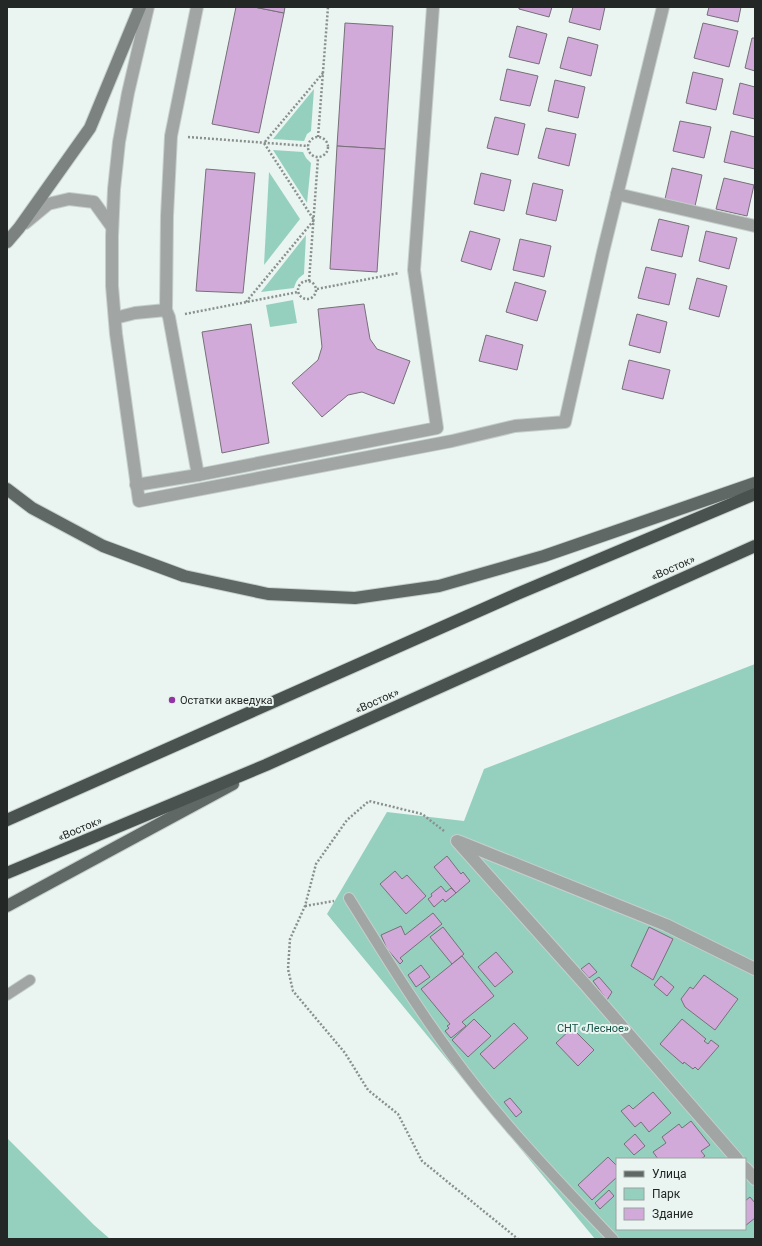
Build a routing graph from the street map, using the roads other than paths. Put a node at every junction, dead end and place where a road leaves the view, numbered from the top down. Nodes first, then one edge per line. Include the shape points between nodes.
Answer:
1 (140, 7) edge
2 (148, 7) edge
3 (197, 7) edge
4 (433, 7) edge
5 (663, 7) edge
6 (618, 194) junction
7 (755, 226) edge
8 (112, 227) junction
9 (19, 228) junction
10 (7, 242) edge
11 (167, 314) junction
12 (115, 318) junction
13 (198, 475) junction
14 (755, 483) edge
15 (136, 485) junction
16 (7, 489) edge
17 (755, 494) edge
18 (755, 546) edge
19 (266, 766) junction
20 (7, 820) edge
21 (7, 873) edge
22 (349, 898) road end
23 (7, 906) edge
24 (755, 969) edge
25 (30, 980) dead end
26 (7, 995) edge
27 (736, 1158) edge
28 (746, 1169) edge
29 (755, 1179) edge
30 (613, 1239) edge

1 - 9 main road via 90,128
2 - 8 street via 119,142
3 - 11 street via 171,136 167,216
4 - 13 street via 414,270 438,428
5 - 6 street
6 - 7 street
6 - 15 street via 565,422 515,426 452,441 138,501
8 - 9 street via 94,202 69,199 48,204
8 - 12 street
9 - 10 main road
11 - 12 street via 135,313
11 - 13 street
12 - 15 street
13 - 15 street
14 - 16 main road via 544,556 454,582 355,598 268,594 184,576 103,546 32,508
17 - 20 highway via 517,594
18 - 19 highway, «Восток»
19 - 21 highway, «Восток»
19 - 23 main road
22 - 30 lane via 452,1055 514,1132
24 - 27 street via 666,925 457,841 584,982
25 - 26 lane
28 - 29 street

